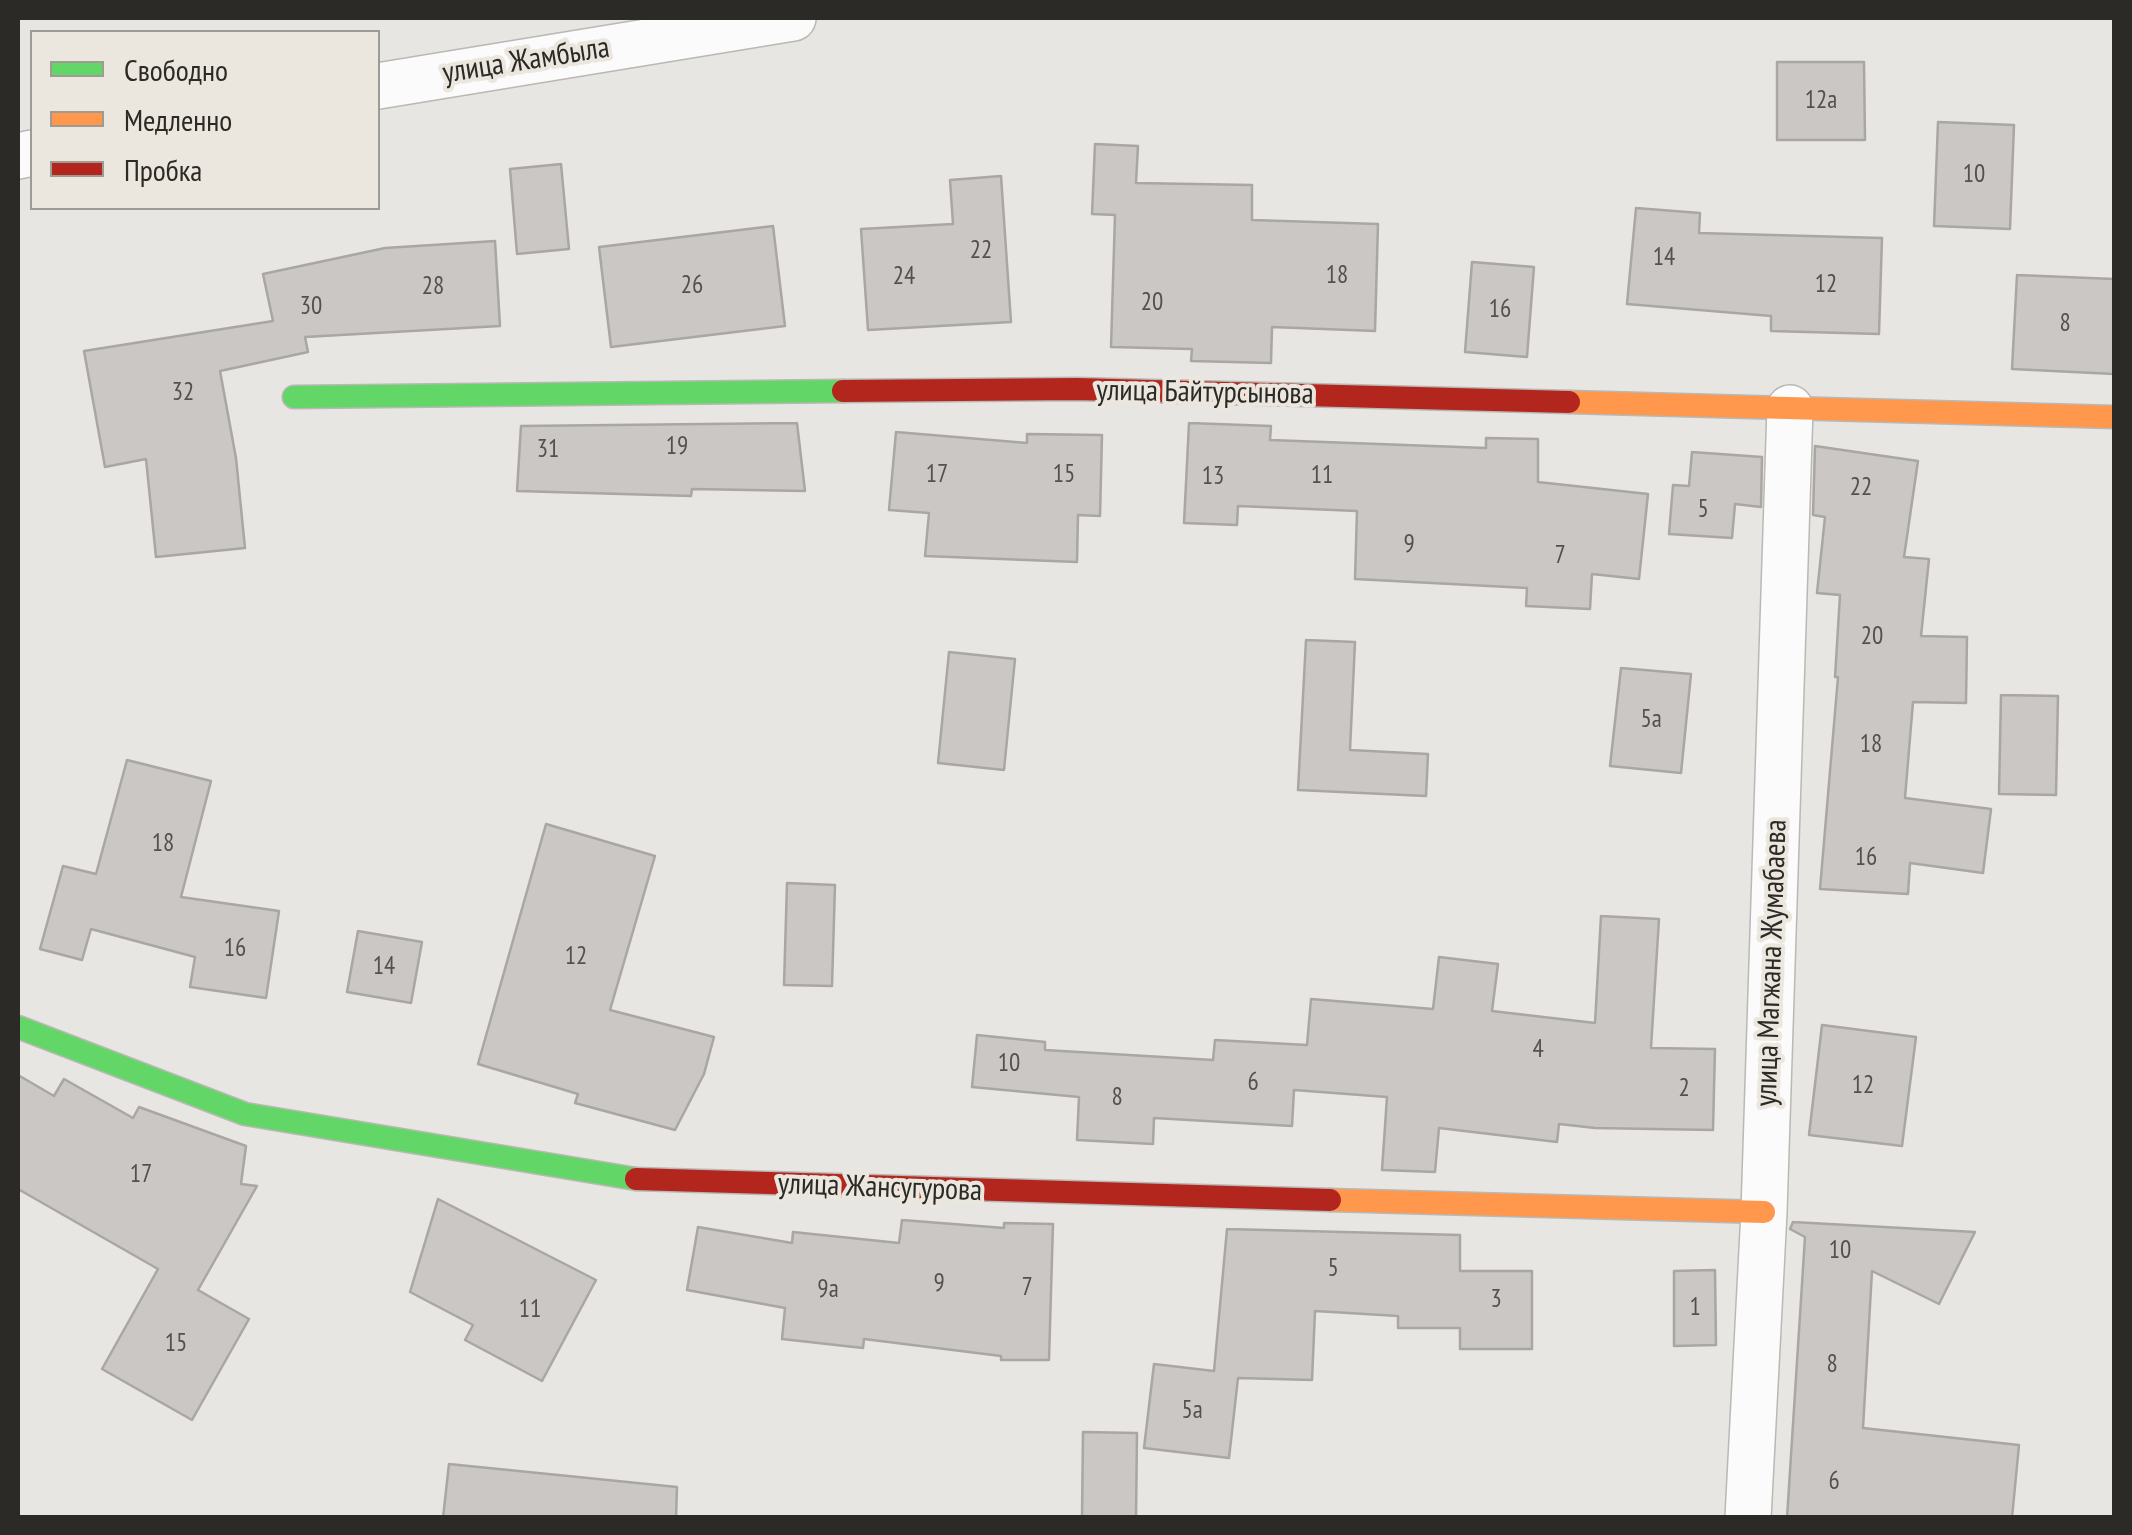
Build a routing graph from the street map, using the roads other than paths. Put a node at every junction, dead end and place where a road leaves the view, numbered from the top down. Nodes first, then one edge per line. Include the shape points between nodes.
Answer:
1 (792, 18) edge
2 (380, 86) edge
3 (294, 397) dead end
4 (1790, 408) junction
5 (2114, 416) edge
6 (18, 1027) edge
7 (1764, 1212) junction
8 (1748, 1518) edge

1 - 2 street, улица Жамбыла
3 - 4 street, улица Байтурсынова via 1076,390
4 - 5 street, улица Байтурсынова
4 - 7 street, улица Магжана Жумабаева
6 - 7 street, улица Жансугурова via 245,1114 654,1182
7 - 8 street, улица Магжана Жумабаева

